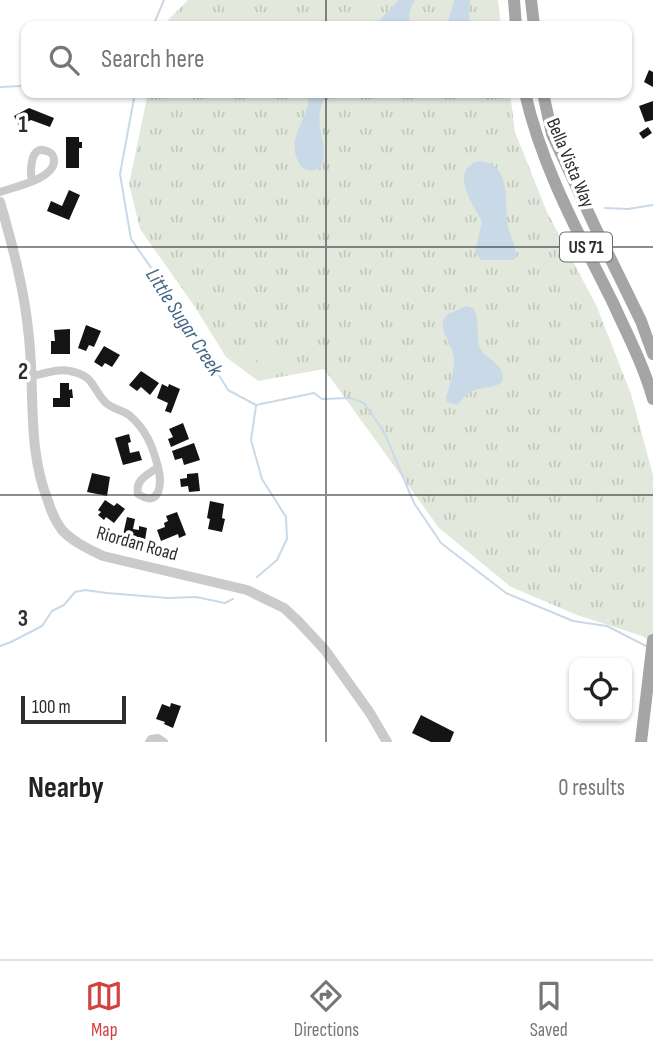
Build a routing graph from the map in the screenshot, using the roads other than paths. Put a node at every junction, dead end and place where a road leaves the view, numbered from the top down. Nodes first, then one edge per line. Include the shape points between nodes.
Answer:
1 (514, 0) edge
2 (531, 0) edge
3 (516, 21) edge
4 (533, 21) edge
5 (526, 98) edge
6 (544, 98) edge
7 (32, 181) dead end
8 (0, 192) edge
9 (0, 202) edge
10 (653, 354) edge
11 (32, 376) junction
12 (653, 399) edge
13 (158, 467) dead end
14 (653, 640) edge
15 (149, 742) edge
16 (164, 742) edge
17 (387, 742) edge
18 (641, 742) edge

1 - 3 main road
2 - 4 main road
5 - 12 main road, Bella Vista Way / US 71 via 549,170 634,347
6 - 10 main road, Bella Vista Way / US 71 via 552,134
7 - 8 street
9 - 11 street, Riordan Road via 24,297
11 - 13 street via 66,370 83,375 104,402 138,424 152,444
11 - 17 street, Riordan Road via 35,454 42,487 62,530 103,556 247,590 284,608 325,650
14 - 18 main road
15 - 16 street via 158,738

